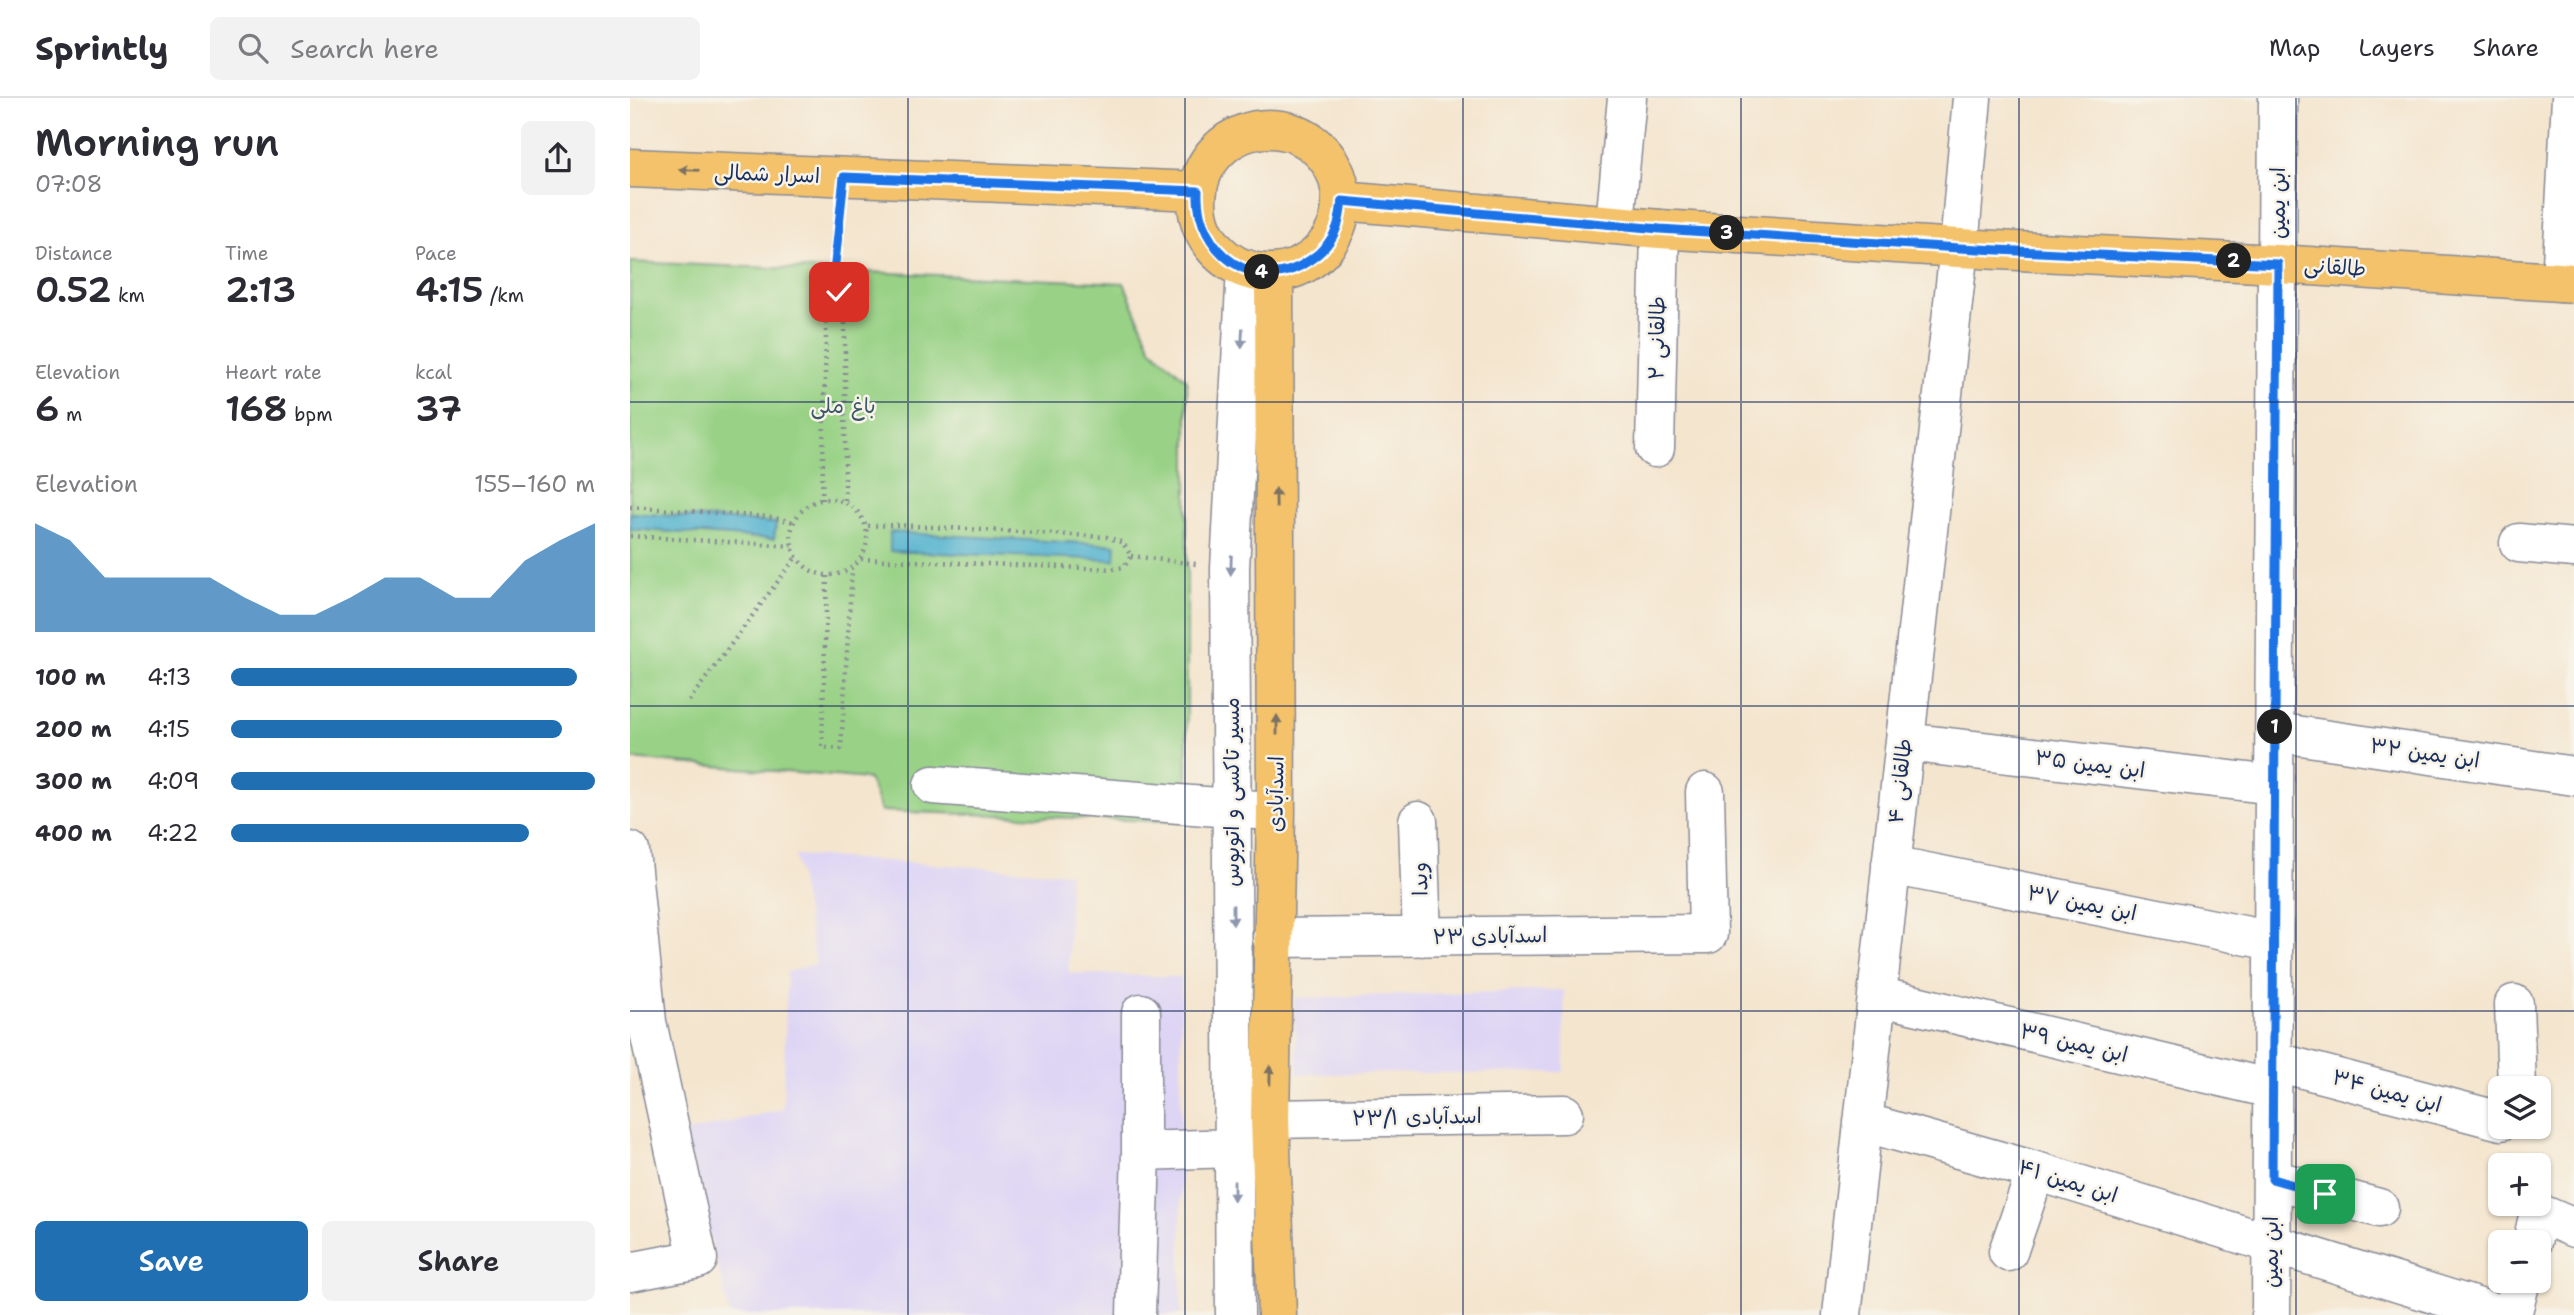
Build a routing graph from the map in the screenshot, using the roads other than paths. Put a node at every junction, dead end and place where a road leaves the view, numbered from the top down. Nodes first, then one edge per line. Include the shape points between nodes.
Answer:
1 (1627, 98) edge
2 (1972, 98) edge
3 (2278, 98) edge
4 (2571, 98) edge
5 (1269, 113) edge
6 (630, 168) edge
7 (1198, 191) junction
8 (1342, 201) junction
9 (1615, 223) junction
10 (1660, 229) junction
11 (1959, 248) junction
12 (2278, 264) junction
13 (1260, 272) junction
14 (2567, 283) edge
15 (1655, 448) dead end
16 (2519, 543) dead end
17 (2574, 548) edge
18 (2275, 732) junction
19 (1905, 742) junction
20 (2574, 776) edge
21 (933, 785) dead end
22 (2274, 785) junction
23 (1705, 792) dead end
24 (1232, 808) junction
25 (1276, 811) junction
26 (1418, 821) dead end
27 (630, 852) edge
28 (1891, 865) junction
29 (1422, 937) junction
30 (1272, 939) junction
31 (2273, 941) junction
32 (1877, 996) junction
33 (2514, 1004) dead end
34 (1141, 1013) dead end
35 (638, 1023) edge
36 (2272, 1075) junction
37 (2517, 1076) edge
38 (1564, 1114) dead end
39 (2488, 1118) edge
40 (1270, 1119) junction
41 (1863, 1122) junction
42 (1234, 1148) junction
43 (1141, 1151) junction
44 (2036, 1171) junction
45 (2272, 1179) junction
46 (2379, 1208) dead end
47 (2574, 1228) edge
48 (2535, 1230) edge
49 (2272, 1243) junction
50 (2008, 1252) dead end
51 (630, 1272) edge
52 (2518, 1293) edge
53 (1136, 1315) edge
54 (1235, 1315) edge
55 (1277, 1315) edge
56 (1842, 1315) edge
57 (2271, 1315) edge
58 (2502, 1315) edge
59 (2512, 1315) edge

1 - 9 street
2 - 11 street, طالقانی ۴
3 - 12 street, ابن یمین
4 - 14 street
5 - 7 main road via 1221,146 1205,166
5 - 8 main road via 1320,148 1337,172
7 -> 6 main road, اسرار شمالی
7 - 13 main road via 1199,217 1208,240 1225,258
8 - 9 main road, طالقانی
8 - 13 main road via 1337,228 1323,251 1301,267
9 - 10 main road, طالقانی
10 - 11 main road, طالقانی
10 - 15 street, طالقانی ۲
11 - 12 main road, طالقانی
11 - 19 street, طالقانی ۴
12 - 14 main road, طالقانی
12 - 18 street, ابن یمین
13 -> 24 street, مسیر تاکسی و اتوبوس via 1230,568
25 -> 13 main road, اسدآبادی
16 - 17 street
18 - 20 street, ابن یمین ۳۲
18 - 22 street, ابن یمین
19 - 22 street, ابن یمین ۳۵
19 - 28 street, طالقانی ۴
21 - 24 street
22 - 31 street, ابن یمین
23 - 29 street, اسدآبادی ۲۳ via 1708,934
24 - 25 street
24 -> 42 street, مسیر تاکسی و اتوبوس
25 - 30 main road, اسدآبادی
26 - 29 street, ویدا
27 - 35 street
28 - 31 street, ابن یمین ۳۷
28 - 32 street, طالقانی ۴
29 - 30 street, اسدآبادی ۲۳
40 -> 30 main road, اسدآبادی
31 - 36 street, ابن یمین
32 - 36 street, ابن یمین ۳۹
32 - 41 street, طالقانی ۴
33 - 37 street
34 - 43 street
35 - 51 street via 698,1259
36 - 39 street, ابن یمین ۳۴
36 - 45 street, ابن یمین
38 - 40 street, اسدآبادی ۲۳/۱
40 - 55 main road, اسدآبادی
41 - 44 street, ابن یمین ۴۱
41 - 56 street, طالقانی ۴
42 - 43 street
42 -> 54 street, مسیر تاکسی و اتوبوس
43 - 53 street
44 - 49 street, ابن یمین ۴۱
44 - 50 street
45 - 46 street
45 - 49 street, ابن یمین
47 - 48 street via 2539,1213
49 - 57 street, ابن یمین
49 - 58 street, ابن یمین ۴۱
52 - 59 street

